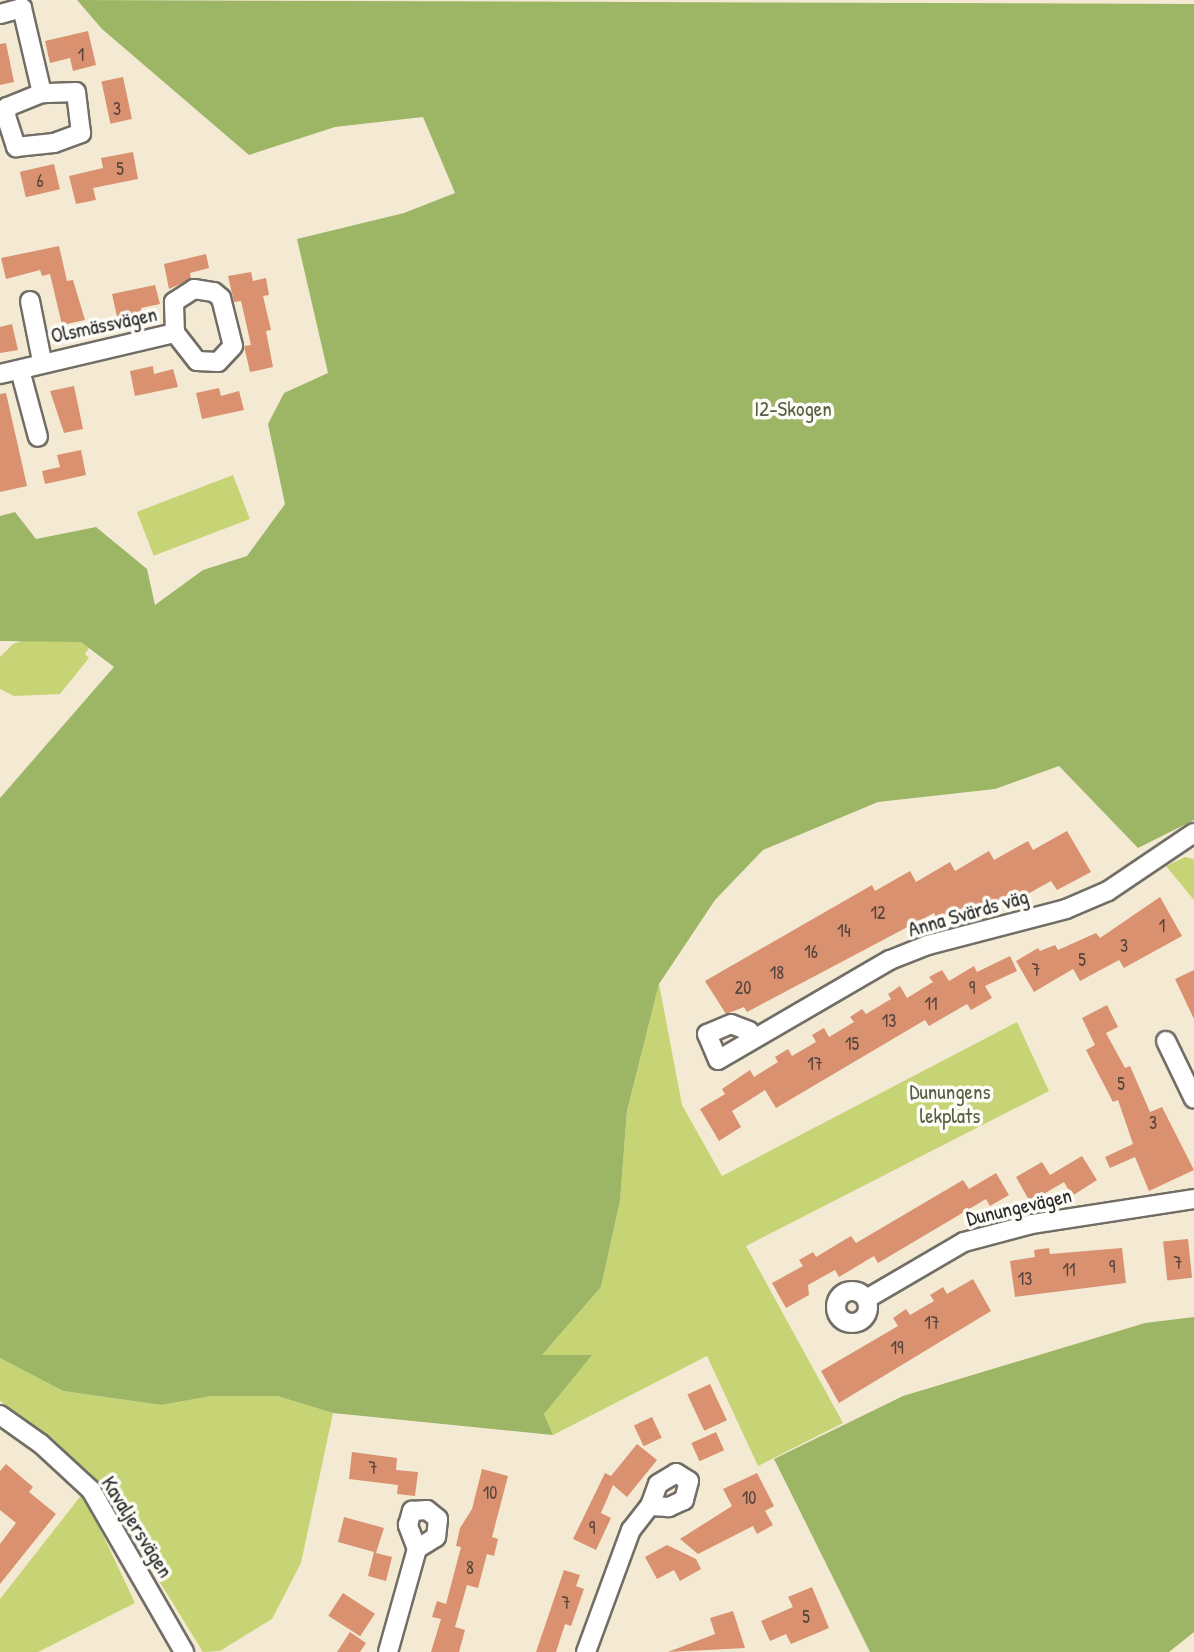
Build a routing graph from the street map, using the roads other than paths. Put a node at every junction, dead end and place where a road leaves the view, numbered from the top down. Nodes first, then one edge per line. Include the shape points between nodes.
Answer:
1 (0, 13) edge
2 (42, 93) junction
3 (30, 301) dead end
4 (175, 333) dead end
5 (42, 361) junction
6 (20, 370) junction
7 (0, 374) edge
8 (38, 437) dead end
9 (1194, 834) edge
10 (753, 1038) dead end
11 (1166, 1041) dead end
12 (1194, 1098) edge
13 (1194, 1199) edge
14 (869, 1298) dead end
15 (0, 1415) edge
16 (650, 1506) dead end
17 (417, 1549) dead end
18 (184, 1652) edge
19 (388, 1652) edge
20 (586, 1652) edge

1 - 2 street via 22,8
2 - 2 street via 7,107 16,147 54,143 82,133 76,92
3 - 5 street, Olsmässvägen
4 - 5 street, Olsmässvägen
5 - 6 street, Olsmässvägen
6 - 7 street, Olsmässvägen
6 - 8 street
9 - 10 street, Anna Svärds väg via 1108,891 1066,909 928,945 890,960
11 - 12 street
13 - 14 street, Dunungevägen via 1032,1224 964,1242
15 - 18 street, Kavaljersvägen via 41,1444 91,1490
16 - 20 street via 631,1530
17 - 19 street

